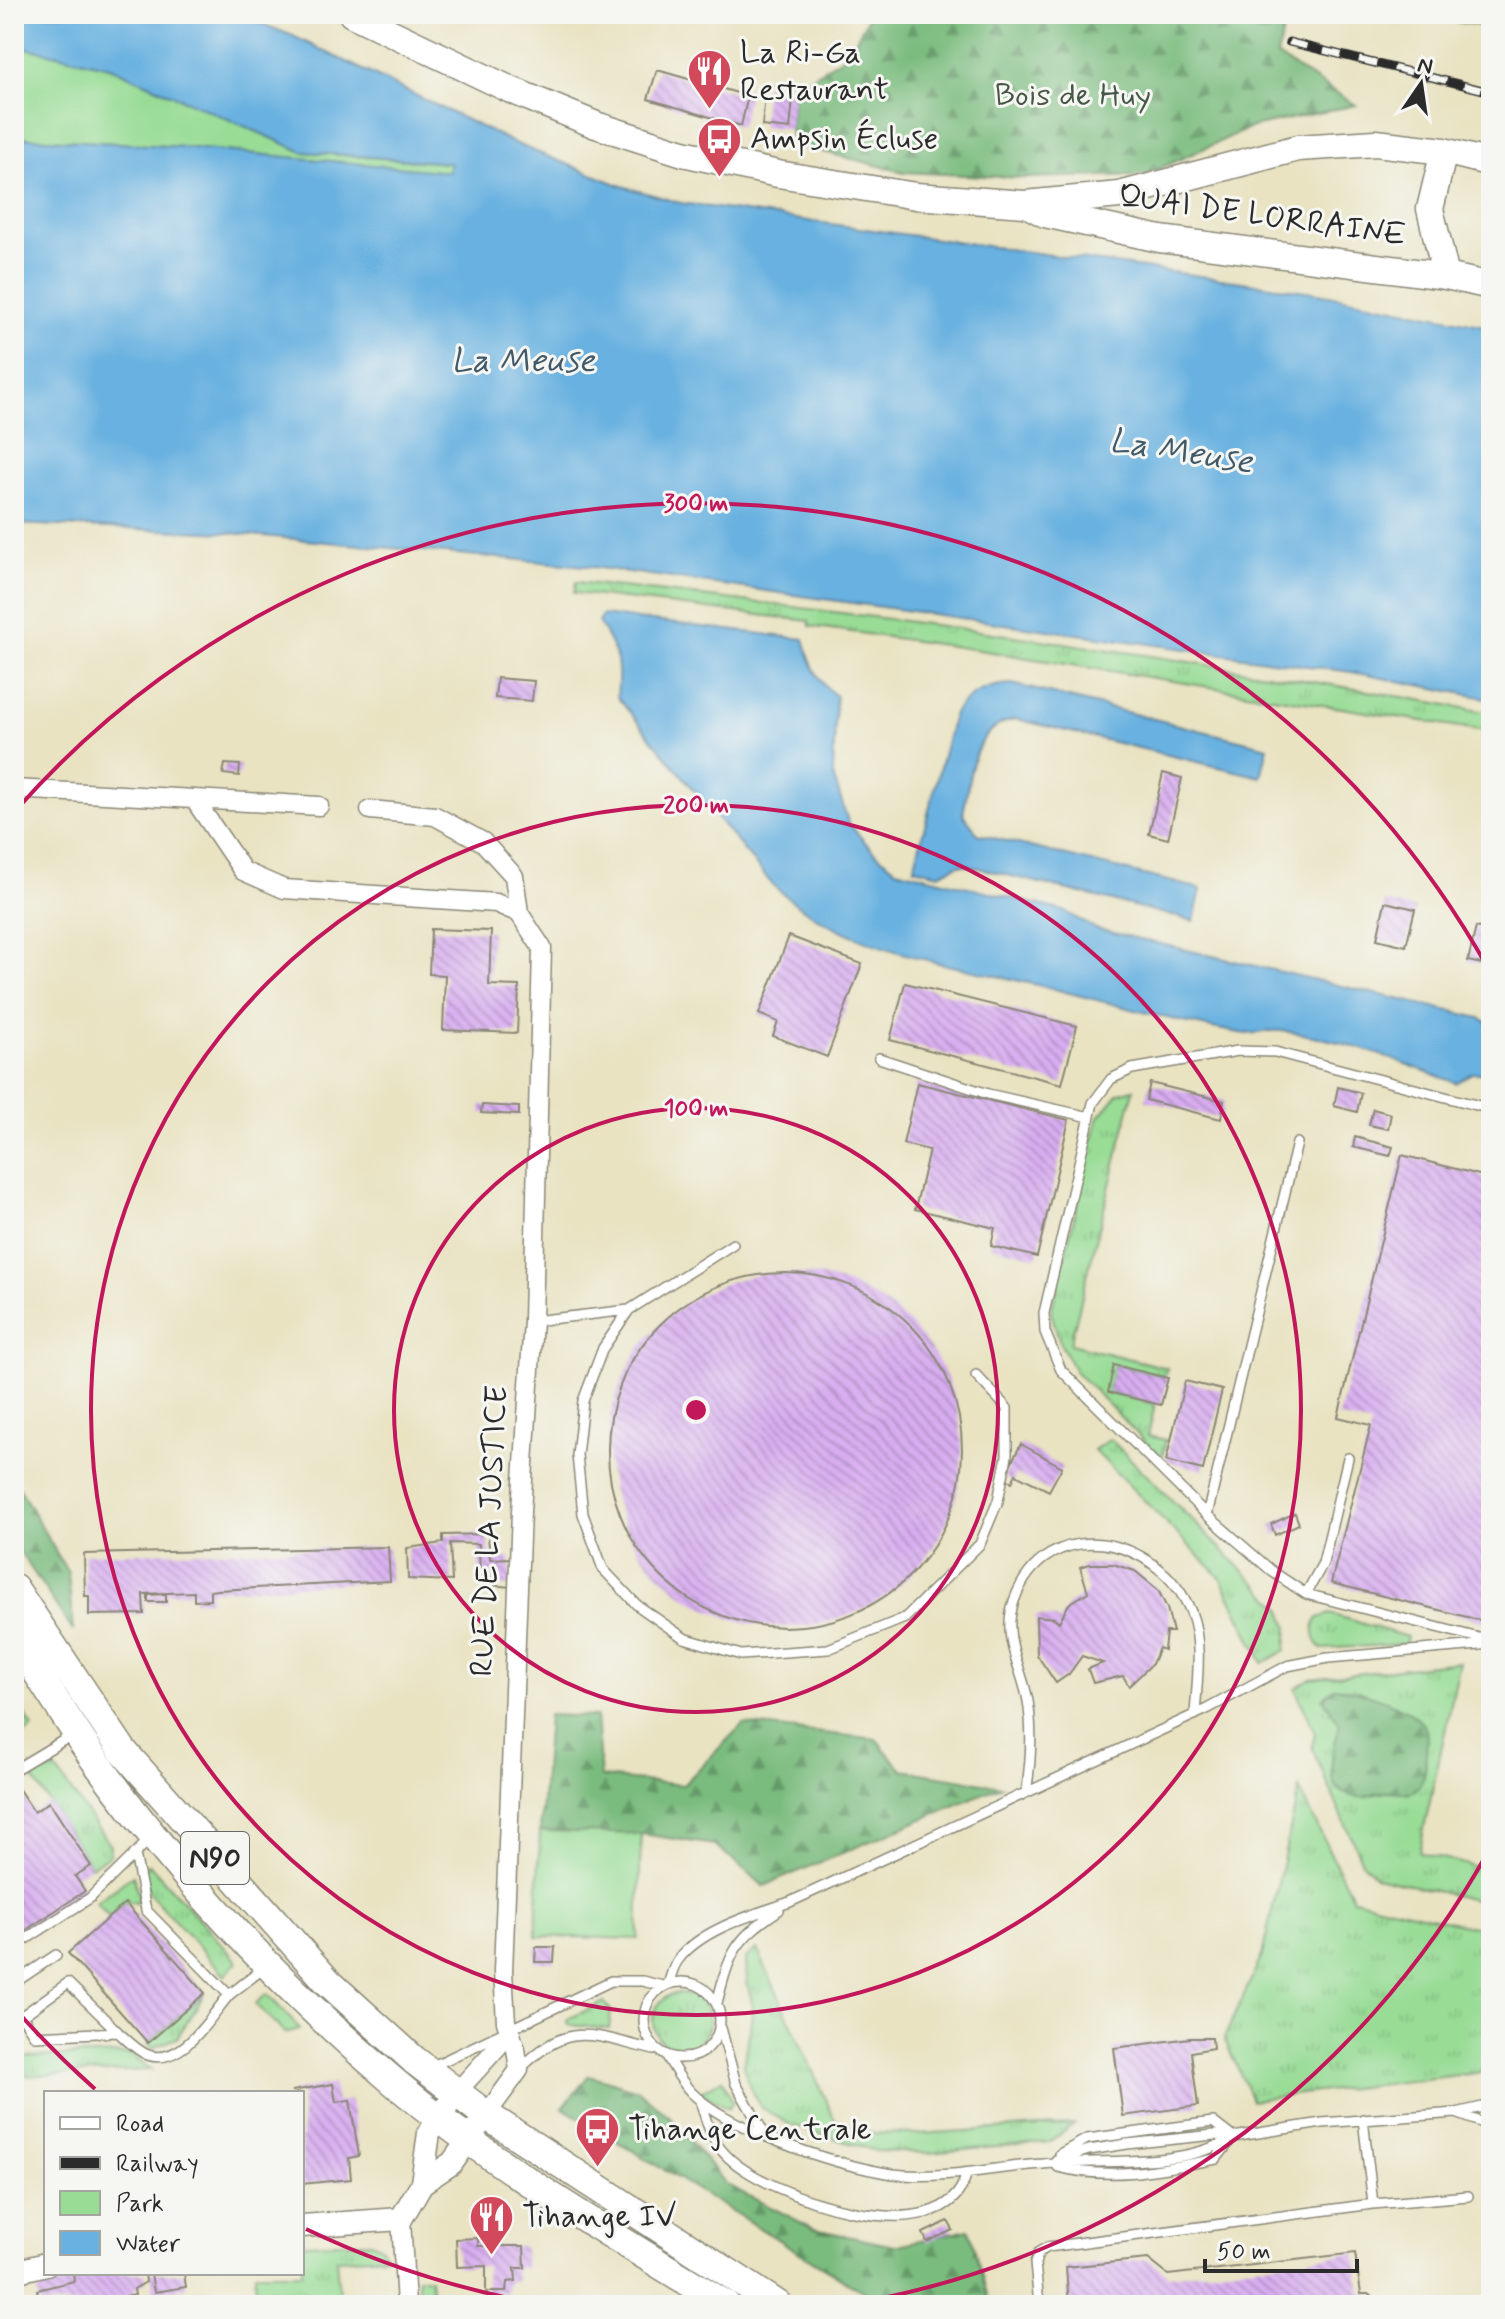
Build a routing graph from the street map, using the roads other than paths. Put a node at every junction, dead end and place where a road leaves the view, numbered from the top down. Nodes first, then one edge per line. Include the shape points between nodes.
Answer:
1 (352, 14) edge
2 (1444, 151) junction
3 (1491, 163) edge
4 (1025, 204) junction
5 (1446, 276) junction
6 (1491, 286) edge
7 (14, 789) edge
8 (194, 799) junction
9 (319, 806) dead end
10 (370, 810) dead end
11 (519, 913) junction
12 (879, 1058) dead end
13 (1491, 1109) edge
14 (1090, 1117) junction
15 (1297, 1143) dead end
16 (733, 1244) dead end
17 (629, 1310) junction
18 (533, 1321) junction
19 (976, 1375) dead end
20 (1348, 1458) dead end
21 (1207, 1515) junction
22 (14, 1588) edge
23 (1306, 1594) junction
24 (14, 1637) edge
25 (1491, 1642) edge
26 (1195, 1715) junction
27 (89, 1726) junction
28 (14, 1770) edge
29 (1026, 1793) junction
30 (144, 1845) junction
31 (790, 1902) junction
32 (14, 1947) edge
33 (56, 1955) dead end
34 (269, 1963) junction
35 (14, 1983) edge
36 (665, 1985) junction
37 (229, 1995) junction
38 (717, 2003) junction
39 (721, 2027) junction
40 (118, 2032) junction
41 (511, 2032) junction
42 (657, 2051) junction
43 (668, 2058) junction
44 (426, 2069) junction
45 (519, 2070) junction
46 (456, 2093) junction
47 (700, 2099) junction
48 (1491, 2105) edge
49 (1456, 2113) junction
50 (486, 2115) junction
51 (438, 2117) junction
52 (1363, 2119) junction
53 (1491, 2126) edge
54 (765, 2135) junction
55 (1233, 2137) junction
56 (463, 2147) junction
57 (1043, 2164) junction
58 (966, 2175) junction
59 (422, 2183) junction
60 (1468, 2196) dead end
61 (1373, 2204) junction
62 (401, 2219) junction
63 (304, 2226) edge
64 (44, 2264) edge
65 (14, 2272) edge
66 (406, 2305) edge
67 (726, 2305) edge
68 (778, 2305) edge
69 (1039, 2305) edge

1 - 4 main road via 525,96 683,153 916,196
2 - 3 main road
2 - 4 main road via 1376,143 1298,148 1119,195
2 - 5 main road via 1430,209
4 - 5 main road, QUAI DE LORRAINE via 1045,214 1160,239
5 - 6 main road, QUAI DE LORRAINE
7 - 8 street
8 - 9 street
8 - 11 street via 243,871 284,889 496,903
10 - 11 street, RUE DE LA JUSTICE via 435,816 483,842 514,876
11 - 18 street, RUE DE LA JUSTICE via 542,948
12 - 14 lane via 988,1094
13 - 14 lane via 1275,1052 1238,1051 1132,1069 1111,1079 1093,1103
14 - 21 lane via 1044,1313 1045,1332 1061,1370
15 - 21 lane
16 - 17 lane
17 - 18 lane
17 - 19 lane via 603,1348 583,1401 577,1455 583,1514 603,1569 637,1605 684,1638 741,1655 828,1649 905,1618 980,1544 998,1501 1007,1456 1007,1408
18 - 41 street, RUE DE LA JUSTICE via 503,1971
20 - 23 lane via 1323,1563
21 - 23 lane
22 - 27 main road, N90
23 - 25 lane
24 - 27 main road, N90
25 - 26 lane via 1287,1666
26 - 29 lane
26 - 29 lane via 1197,1631 1190,1610 1157,1565 1133,1550 1103,1542 1049,1553 1014,1601 1010,1626 1012,1656 1028,1701 1031,1756
27 - 28 lane
27 - 30 main road, N90
27 - 44 main road, N90 via 123,1751 328,1982
29 - 31 lane
30 - 32 lane via 90,1898
30 - 34 main road, N90 via 197,1888
30 - 37 lane via 146,1910
31 - 36 lane via 712,1933 678,1960
31 - 38 lane via 732,1949
33 - 35 lane
34 - 37 lane
34 - 51 main road, N90 via 320,2016
36 - 38 lane via 679,1981 700,1986
36 - 41 lane via 611,1981
36 - 42 lane via 649,1998 642,2019
37 - 40 lane via 182,2049 170,2054 144,2054
38 - 39 lane
39 - 43 lane via 714,2043 692,2059
39 - 54 lane via 736,2084
40 - 40 lane via 35,2036 22,2016 68,1983
41 - 44 lane
41 - 45 street, RUE DE LA JUSTICE
41 - 46 street
42 - 43 lane
42 - 45 lane via 572,2035 550,2041
43 - 47 lane
44 - 46 main road, N90
45 - 50 street
46 - 50 main road, N90
46 - 51 street
47 - 54 lane
47 - 58 lane via 708,2127 725,2155 766,2182 813,2202 912,2217 955,2199
48 - 49 lane
49 - 52 lane
49 - 53 lane
50 - 56 street
50 - 68 main road, N90
51 - 56 main road, N90
51 - 59 street via 426,2144
52 - 55 lane
52 - 61 lane
54 - 58 lane via 862,2169
55 - 57 lane via 1215,2149 1166,2156
55 - 57 lane via 1213,2122 1154,2128 1087,2139
56 - 59 street
56 - 67 main road, N90
57 - 58 lane
59 - 62 street
60 - 61 lane
61 - 69 lane via 1048,2247 1035,2263
62 - 63 street
62 - 66 street
64 - 65 street

